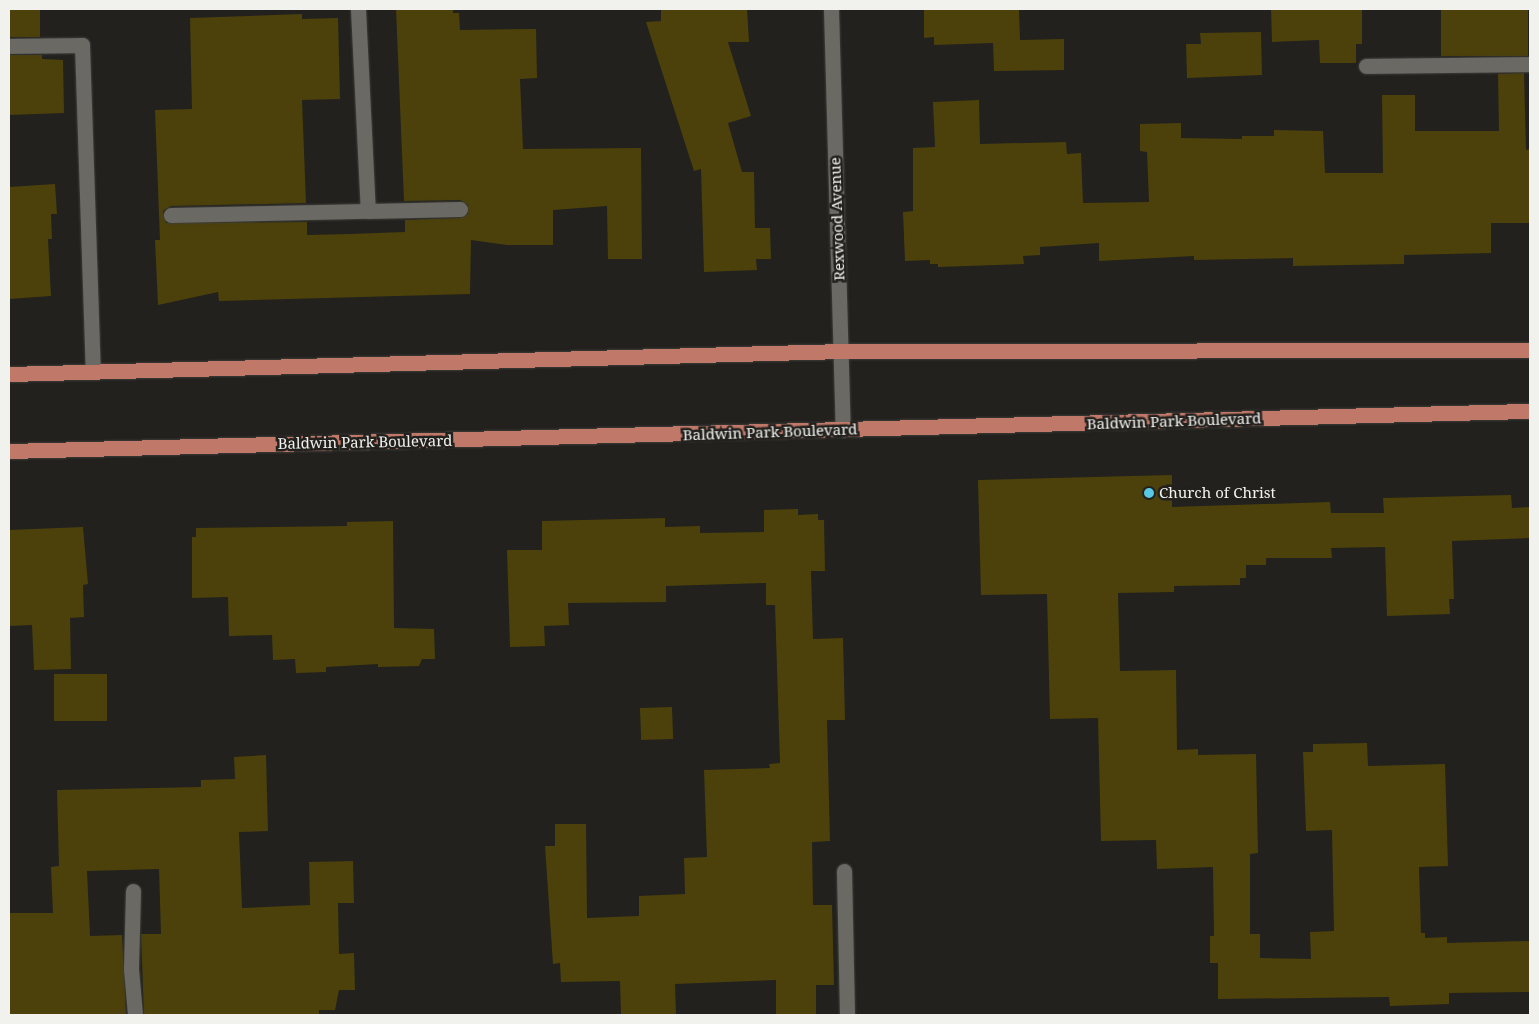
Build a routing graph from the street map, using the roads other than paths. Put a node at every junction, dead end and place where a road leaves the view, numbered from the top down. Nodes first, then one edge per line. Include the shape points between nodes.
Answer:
1 (358, 9) edge
2 (831, 9) edge
3 (9, 46) edge
4 (1530, 64) edge
5 (1366, 66) dead end
6 (460, 209) dead end
7 (368, 211) junction
8 (171, 216) dead end
9 (1530, 350) edge
10 (841, 351) junction
11 (93, 371) junction
12 (9, 374) edge
13 (1530, 411) edge
14 (843, 430) junction
15 (9, 451) edge
16 (844, 871) dead end
17 (133, 891) dead end
18 (135, 1015) edge
19 (847, 1015) edge

1 - 7 street
2 - 10 street, Rexwood Avenue
3 - 11 street via 82,45
4 - 5 street
6 - 7 street
7 - 8 street
9 - 10 main road
10 - 11 main road
10 - 14 street, Rexwood Avenue
11 - 12 main road
13 - 14 main road, Baldwin Park Boulevard
14 - 15 main road, Baldwin Park Boulevard
16 - 19 street
17 - 18 street via 131,970

